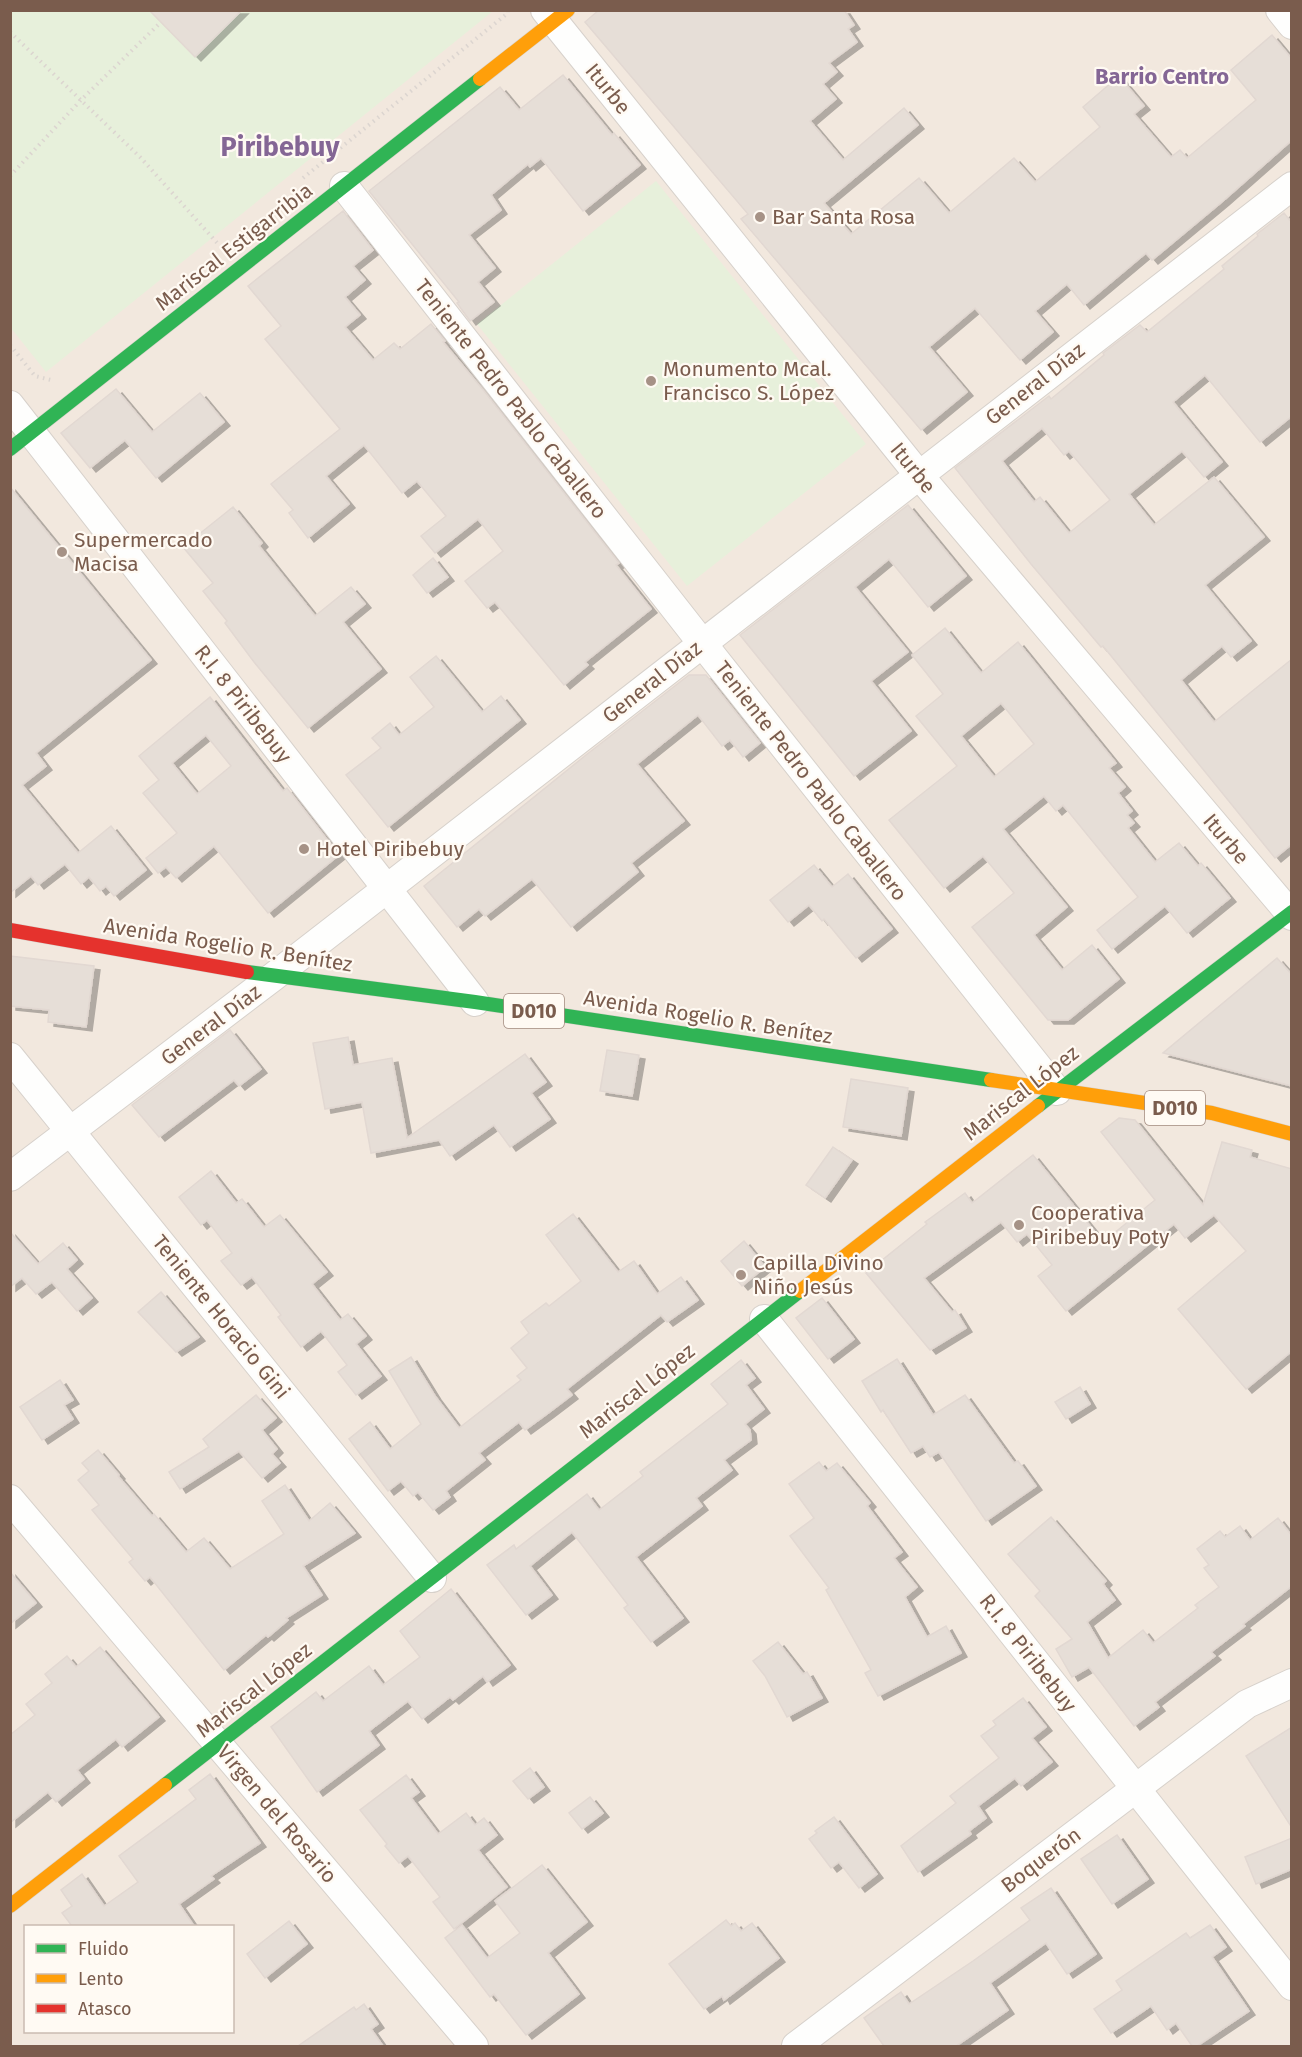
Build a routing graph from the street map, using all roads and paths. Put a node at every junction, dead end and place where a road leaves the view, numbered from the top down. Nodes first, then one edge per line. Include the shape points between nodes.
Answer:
1 (508, 10) edge
2 (1280, 10) edge
3 (555, 14) edge
4 (160, 23) dead end
5 (1292, 25) edge
6 (10, 32) edge
7 (81, 100) junction
8 (10, 176) edge
9 (303, 178) dead end
10 (344, 186) junction
11 (1292, 186) edge
12 (228, 238) dead end
13 (10, 345) edge
14 (60, 373) dead end
15 (10, 405) edge
16 (21, 441) edge
17 (918, 474) junction
18 (702, 643) junction
19 (387, 889) junction
20 (1291, 914) edge
21 (10, 930) edge
22 (273, 977) junction
23 (475, 1002) junction
24 (10, 1057) edge
25 (1057, 1091) junction
26 (71, 1131) junction
27 (1292, 1134) edge
28 (10, 1177) edge
29 (764, 1319) junction
30 (10, 1499) edge
31 (432, 1578) junction
32 (1292, 1683) edge
33 (218, 1744) junction
34 (1135, 1788) junction
35 (10, 1906) edge
36 (1292, 1986) edge
37 (474, 2046) edge
38 (796, 2046) edge

1 - 9 path
2 - 5 street
3 - 10 street, Mariscal Estigarribia
3 - 17 street, Iturbe
4 - 7 path
6 - 7 path
7 - 8 path
7 - 12 path via 140,157 219,245
10 - 16 street, Mariscal Estigarribia
10 - 18 street, Teniente Pedro Pablo Caballero
11 - 17 street, General Díaz
13 - 14 path via 35,376 51,380
15 - 16 street, R.I. 8 Piribebuy
16 - 19 street, R.I. 8 Piribebuy
17 - 18 street, General Díaz
17 - 20 street, Iturbe
18 - 19 street, General Díaz
18 - 25 street, Teniente Pedro Pablo Caballero
19 - 22 street, General Díaz
19 - 23 street, R.I. 8 Piribebuy
20 - 25 street, Mariscal López
21 - 22 street, Avenida Rogelio R. Benítez / D010
22 - 23 street, Avenida Rogelio R. Benítez / D010
22 - 26 street, General Díaz
23 - 25 street, Avenida Rogelio R. Benítez / D010
24 - 26 street, Teniente Horacio Gini
25 - 27 street, Avenida Rogelio R. Benítez / D010 via 1212,1113
25 - 29 street, Mariscal López
26 - 28 street, General Díaz
26 - 31 street, Teniente Horacio Gini
29 - 31 street, Mariscal López
29 - 34 street, R.I. 8 Piribebuy
30 - 33 street, Virgen del Rosario
31 - 33 street, Mariscal López
32 - 34 street, Boquerón via 1247,1704
33 - 35 street, Mariscal López
33 - 37 street, Virgen del Rosario
34 - 36 street, R.I. 8 Piribebuy
34 - 38 street, Boquerón

